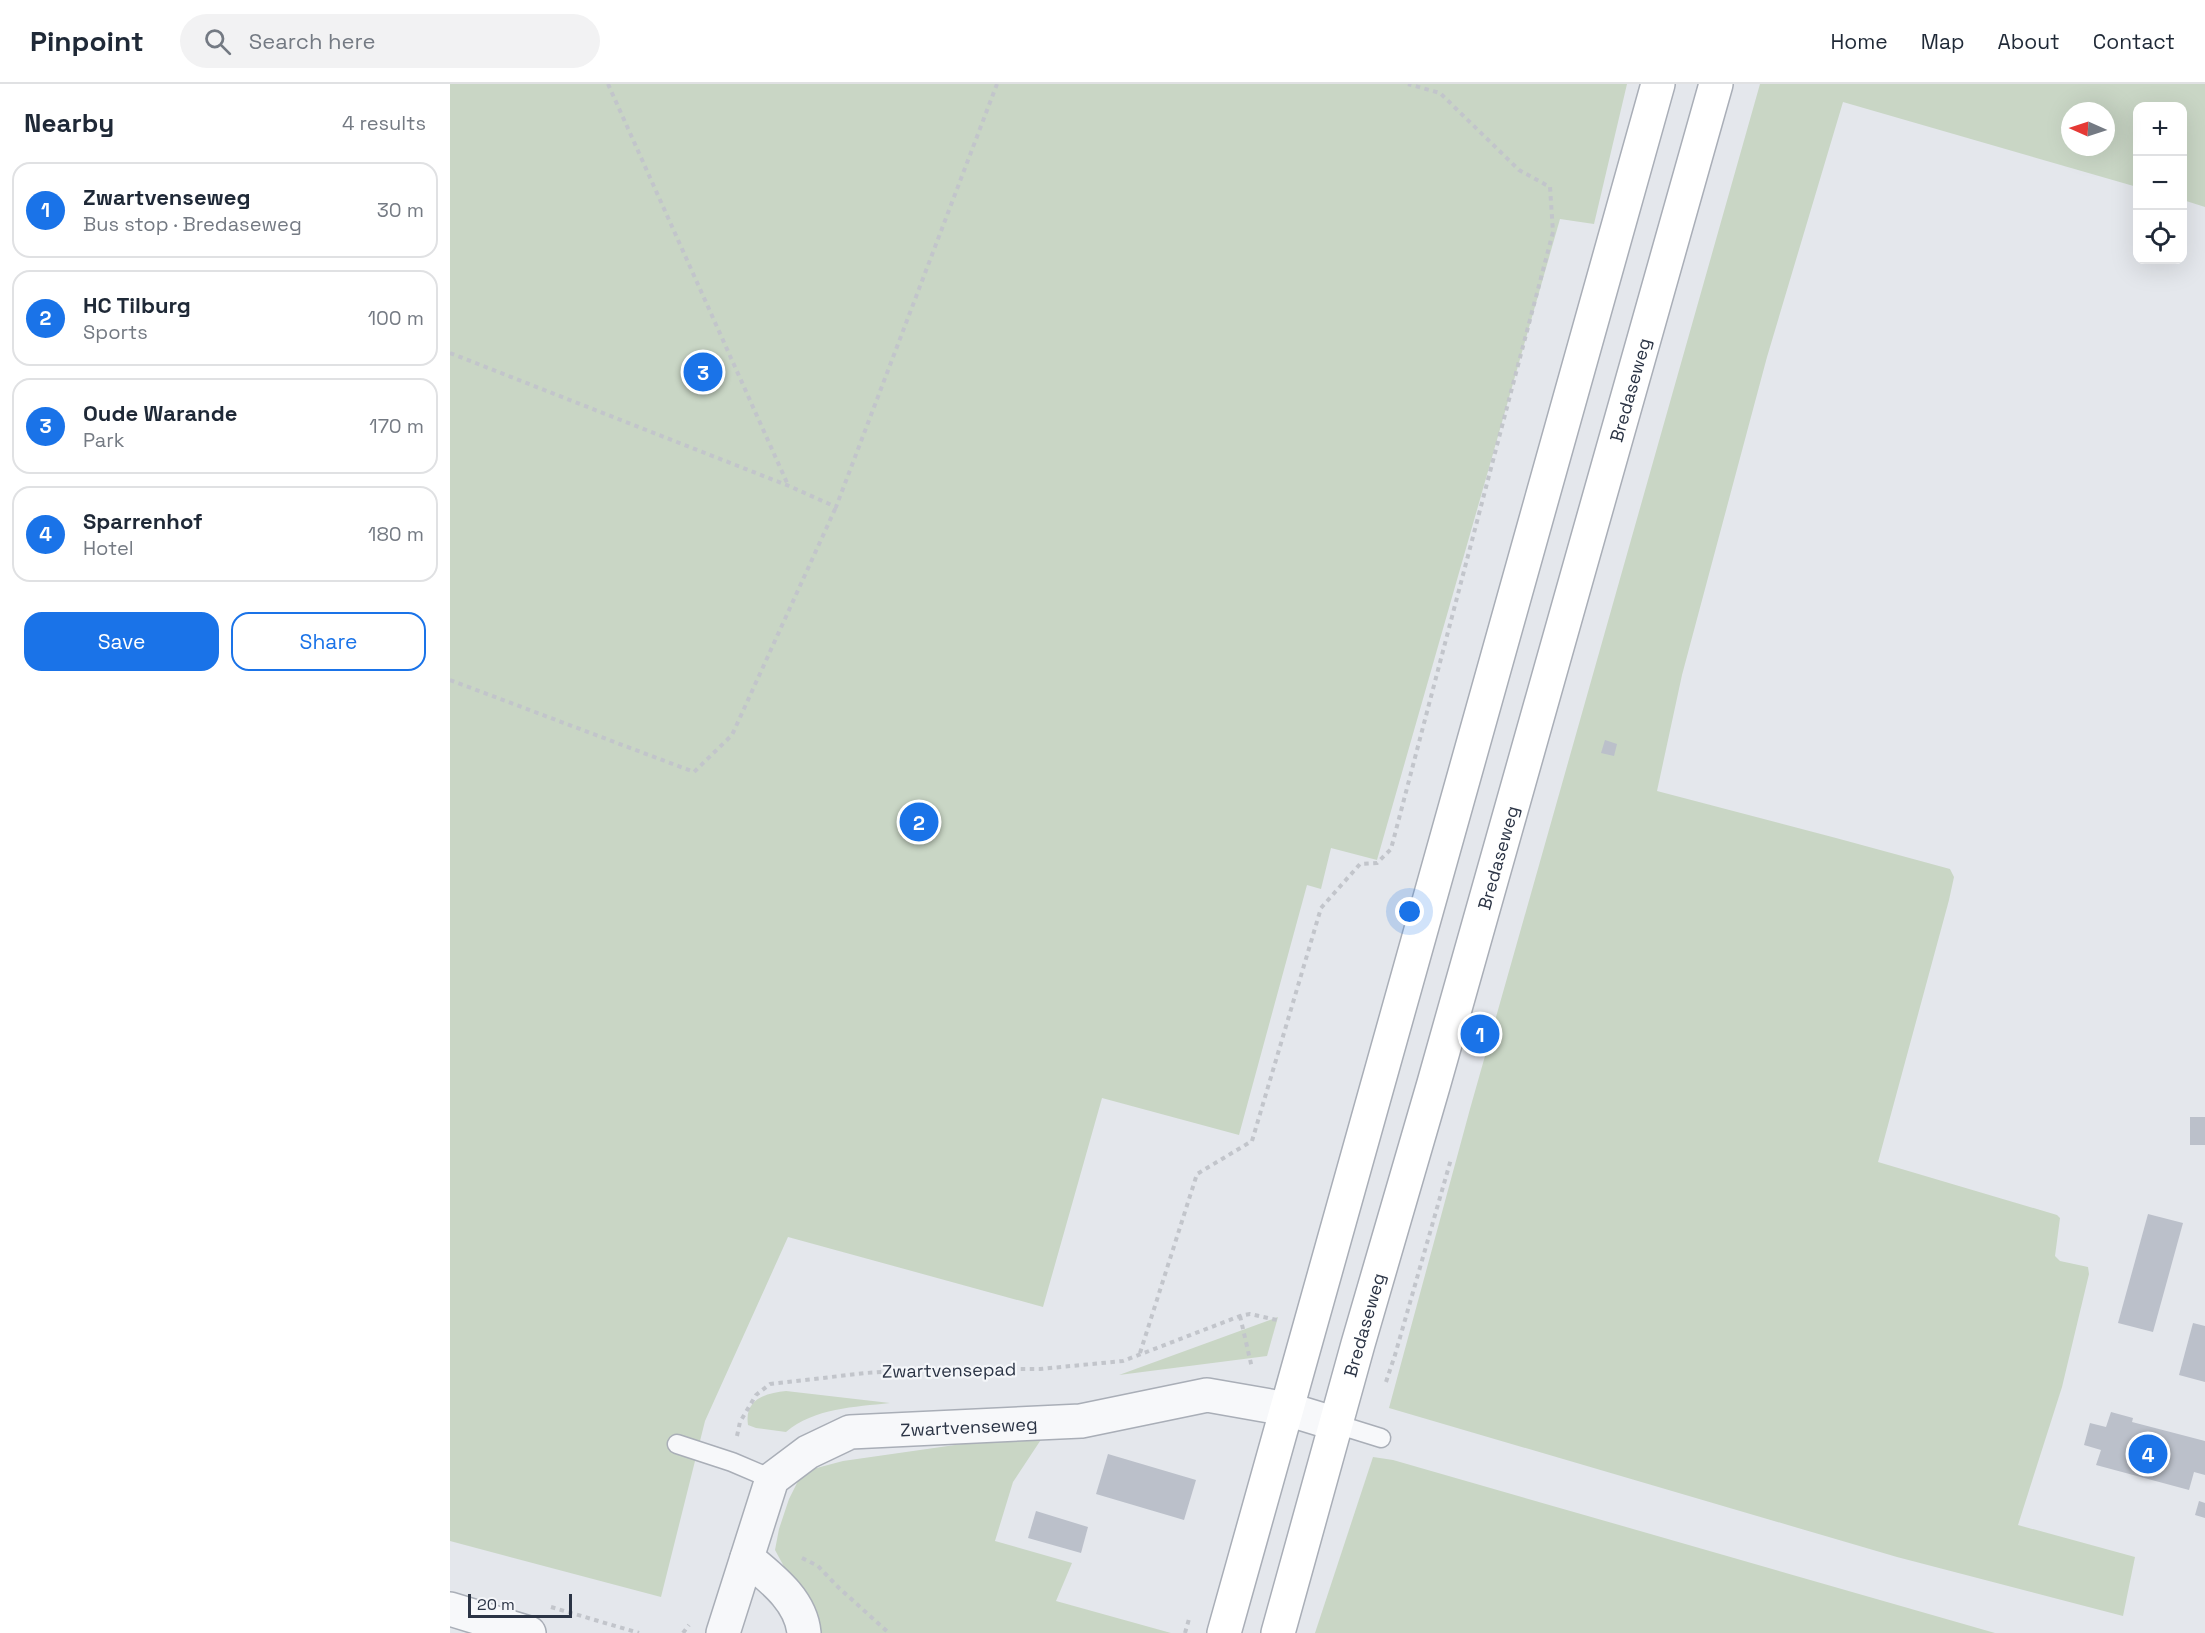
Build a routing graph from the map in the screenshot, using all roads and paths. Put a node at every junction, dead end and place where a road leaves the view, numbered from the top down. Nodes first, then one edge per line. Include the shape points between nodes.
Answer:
1 (608, 84) edge
2 (997, 84) edge
3 (1408, 84) edge
4 (1658, 84) edge
5 (1716, 84) edge
6 (450, 354) edge
7 (789, 486) junction
8 (836, 507) junction
9 (450, 680) edge
10 (1401, 1335) dead end
11 (1140, 1353) junction
12 (1395, 1355) dead end
13 (1250, 1403) junction
14 (1287, 1409) junction
15 (1336, 1425) junction
16 (1381, 1438) dead end
17 (676, 1444) dead end
18 (732, 1462) junction
19 (772, 1479) junction
20 (794, 1554) dead end
21 (747, 1558) junction
22 (450, 1609) edge
23 (1192, 1611) dead end
24 (529, 1633) edge
25 (723, 1633) edge
26 (804, 1633) edge
27 (889, 1633) edge
28 (1185, 1633) edge
29 (1224, 1633) edge
30 (1278, 1633) edge

1 - 7 path
2 - 8 path
3 - 11 path via 1440,93 1519,170 1550,187 1554,225 1391,849 1377,864 1360,864 1321,908 1252,1140 1197,1174
4 - 14 main road
5 - 15 main road, Bredaseweg
6 - 7 path
7 - 8 path
8 - 9 path via 732,735 694,772
10 - 12 path
11 - 13 path, Zwartvensepad via 1240,1316 1252,1369
11 - 18 path, Zwartvensepad via 1123,1361 1040,1369 866,1372 770,1384 756,1395 740,1422
13 - 14 street, Zwartvenseweg
13 - 19 street, Zwartvenseweg via 1207,1395 1081,1420 850,1432 808,1452
14 - 15 street, Zwartvenseweg
14 - 29 main road
15 - 16 lane
15 - 30 main road, Bredaseweg
17 - 18 lane
18 - 19 lane
19 - 21 street
20 - 27 path via 818,1566
21 - 25 street
21 - 26 street via 789,1597 803,1620
22 - 24 street
23 - 28 path

